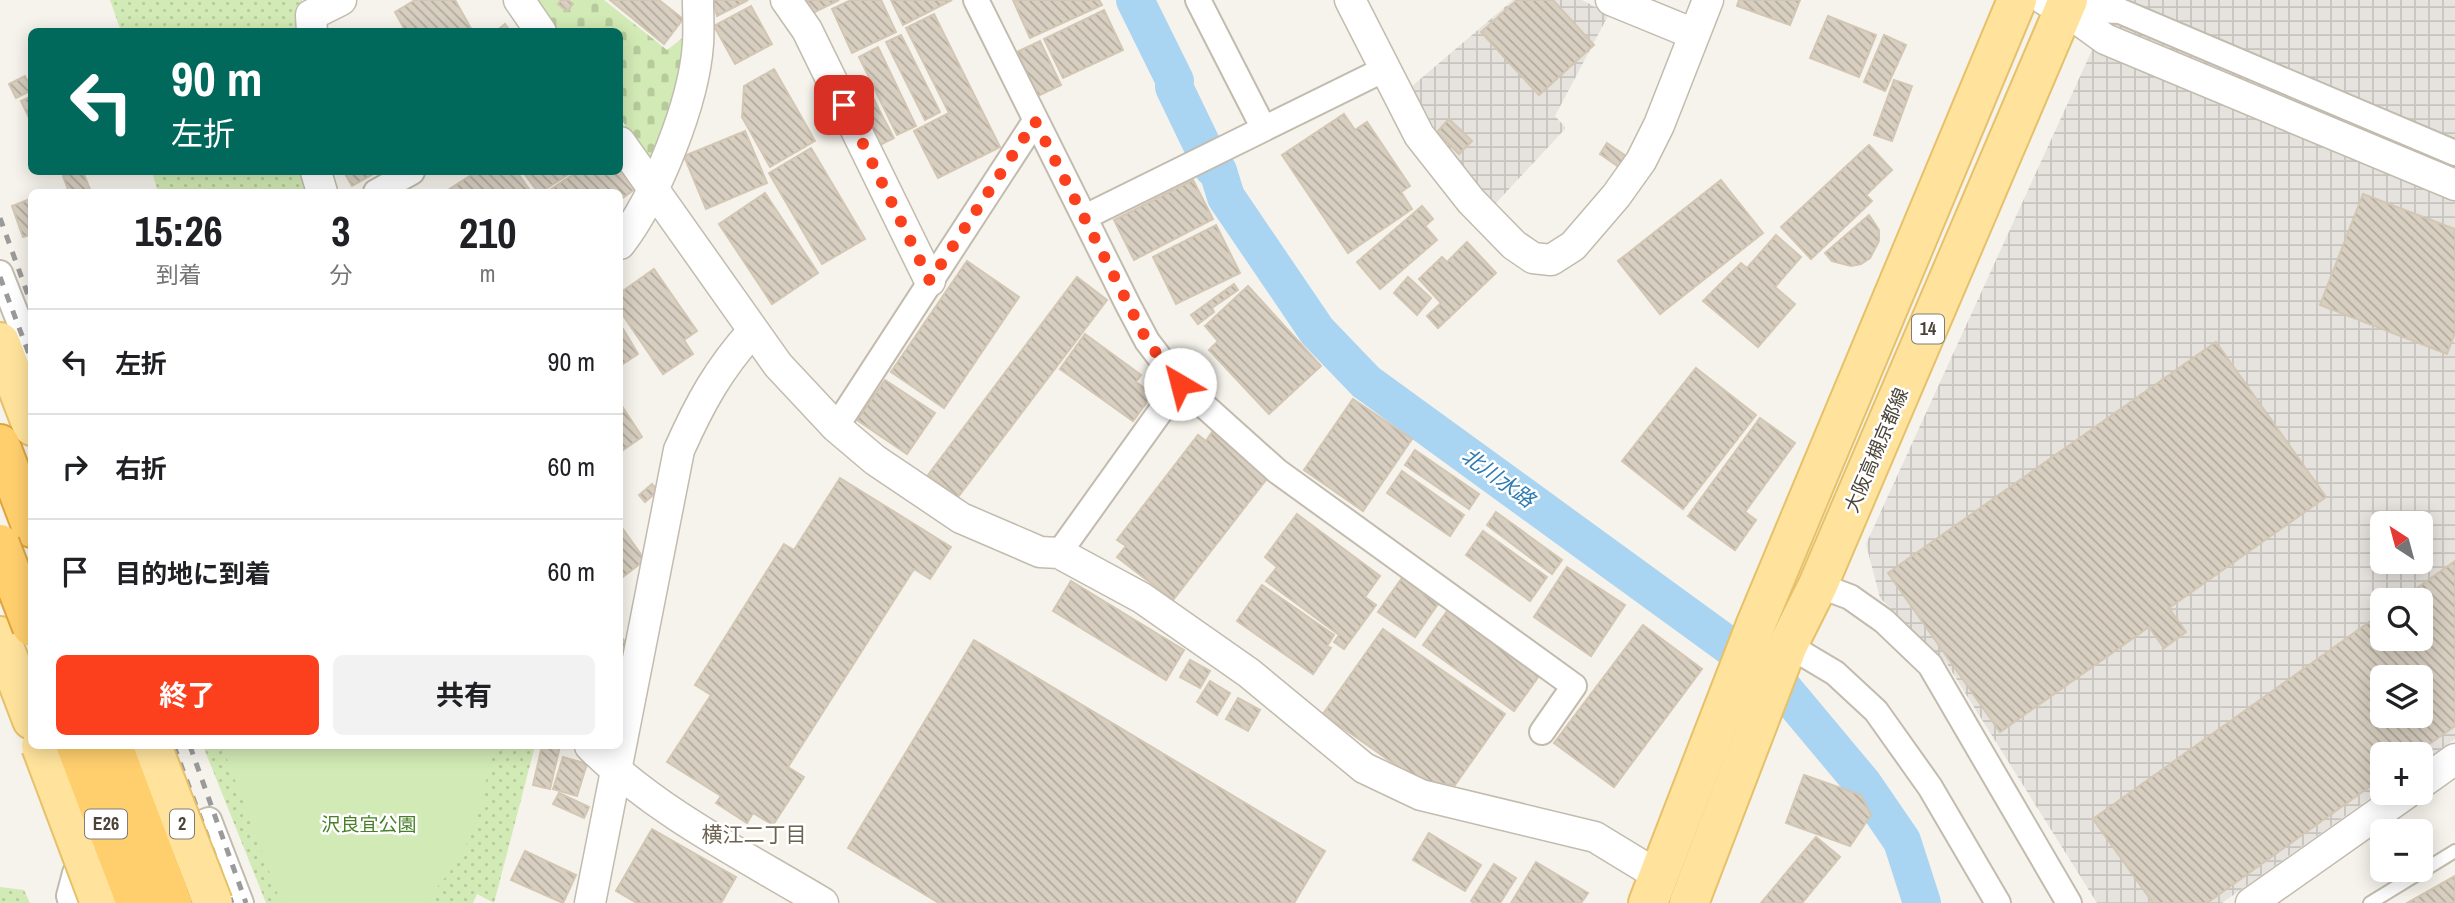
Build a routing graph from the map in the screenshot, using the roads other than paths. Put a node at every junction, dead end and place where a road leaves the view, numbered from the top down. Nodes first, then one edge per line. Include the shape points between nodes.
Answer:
1 (341, 0) edge
2 (519, 0) edge
3 (698, 0) edge
4 (786, 0) edge
5 (976, 0) edge
6 (1198, 0) edge
7 (1350, 0) edge
8 (1611, 0) edge
9 (1708, 0) edge
10 (2017, 0) edge
11 (2059, 3) edge
12 (312, 28) edge
13 (538, 28) edge
14 (1694, 34) junction
15 (1385, 69) junction
16 (1035, 121) junction
17 (1263, 127) junction
18 (623, 146) edge
19 (2455, 153) edge
20 (407, 175) edge
21 (2455, 185) edge
22 (652, 188) junction
23 (381, 189) edge
24 (1084, 217) junction
25 (623, 240) edge
26 (0, 273) edge
27 (930, 281) junction
28 (752, 332) junction
29 (0, 342) edge
30 (22, 365) edge
31 (1180, 384) junction
32 (28, 402) edge
33 (836, 427) junction
34 (0, 444) edge
35 (28, 518) edge
36 (28, 538) edge
37 (0, 544) edge
38 (0, 549) edge
39 (1059, 553) junction
40 (1818, 584) junction
41 (28, 617) edge
42 (0, 636) edge
43 (1786, 651) junction
44 (28, 710) edge
45 (1542, 732) dead end
46 (623, 741) edge
47 (42, 749) edge
48 (77, 749) edge
49 (114, 749) edge
50 (153, 749) edge
51 (593, 749) edge
52 (621, 749) edge
53 (2455, 759) edge
54 (617, 772) junction
55 (2433, 774) edge
56 (2390, 805) edge
57 (2455, 851) edge
58 (1653, 890) edge
59 (2065, 900) edge
60 (76, 901) edge
61 (136, 903) edge
62 (172, 903) edge
63 (213, 903) edge
64 (241, 903) edge
65 (590, 903) edge
66 (823, 903) edge
67 (1689, 903) edge
68 (1998, 903) edge
69 (2251, 903) edge
70 (2370, 903) edge

1 - 12 street via 311,15
2 - 13 street
3 - 22 street via 698,46 683,120
4 - 27 street via 807,30
5 - 16 street
6 - 17 street
7 - 15 street
8 - 14 street
9 - 14 street
10 - 58 main road, 14 via 1756,624
11 - 19 street via 2120,11
11 - 21 street via 2105,39
11 - 40 main road, 大阪高槻京都線 / 14
14 - 15 street via 1641,161 1573,246 1551,260 1533,258 1514,245 1471,201 1419,135
15 - 17 street
16 - 24 street
16 - 27 street
17 - 24 street
18 - 22 street
20 - 23 street
22 - 25 street
22 - 28 street
24 - 31 street via 1147,341
26 - 30 street
27 - 33 street
28 - 33 street
28 - 46 street via 702,399 679,450
29 - 30 main road
30 - 32 main road
31 - 39 street
31 - 45 street via 1278,471 1574,686
33 - 39 street via 961,519 1040,552
34 - 35 highway
36 - 38 street
37 - 41 highway, bridge
39 - 58 street via 1142,598 1250,673 1364,768 1421,795 1595,837
40 - 43 main road, 大阪高槻京都線 / 14
40 - 59 street via 1850,597 1884,621 1930,665
42 - 44 main road
43 - 67 main road, 大阪高槻京都線 / 14
43 - 68 street via 1835,673 1876,711 1930,787
47 - 60 main road, bridge
48 - 61 highway, E26, bridge
49 - 62 highway, E26, bridge
50 - 63 main road, 2, bridge
51 - 54 street
52 - 54 street
53 - 55 street
54 - 65 street
54 - 66 street via 662,806
56 - 69 street
57 - 70 lane
60 - 64 street via 75,873 209,820

